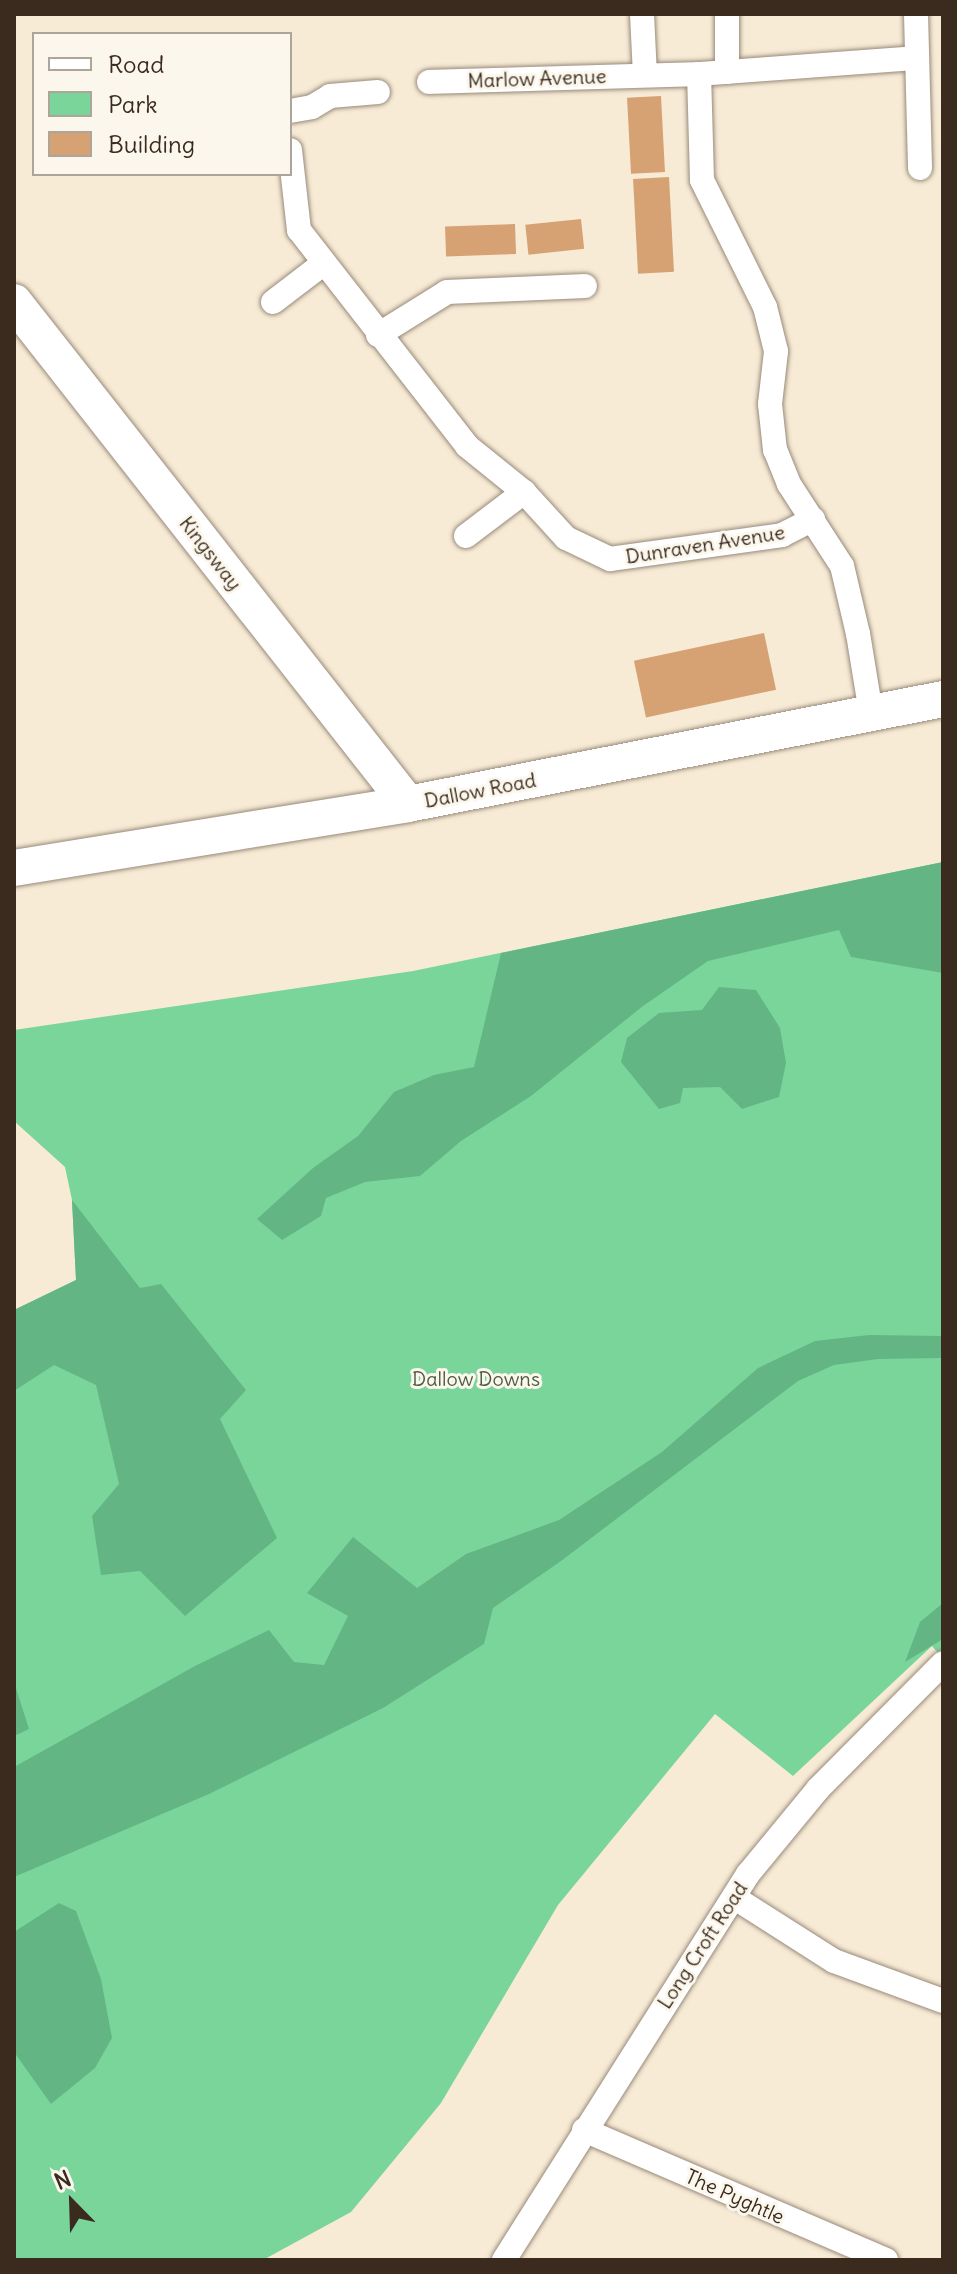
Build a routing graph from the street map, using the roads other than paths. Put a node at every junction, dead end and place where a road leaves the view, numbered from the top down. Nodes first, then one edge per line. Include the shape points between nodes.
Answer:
1 (642, 14) edge
2 (727, 14) edge
3 (916, 14) edge
4 (916, 58) junction
5 (727, 72) junction
6 (699, 74) junction
7 (645, 75) junction
8 (429, 82) dead end
9 (378, 92) dead end
10 (292, 111) edge
11 (292, 168) edge
12 (920, 168) dead end
13 (324, 263) junction
14 (585, 286) dead end
15 (14, 302) edge
16 (273, 302) dead end
17 (378, 335) junction
18 (524, 492) junction
19 (813, 519) junction
20 (466, 536) dead end
21 (943, 699) edge
22 (871, 713) junction
23 (408, 804) junction
24 (14, 868) edge
25 (940, 1673) edge
26 (735, 1898) junction
27 (943, 2001) edge
28 (584, 2130) junction
29 (504, 2260) edge
30 (886, 2260) edge

1 - 7 street
2 - 5 street
3 - 4 street
4 - 5 street, Marlow Avenue
4 - 12 street
5 - 6 street, Marlow Avenue
6 - 7 street, Marlow Avenue
6 - 19 street via 702,180 765,307 776,351 770,404 775,450 789,484
7 - 8 street, Marlow Avenue
9 - 10 street via 330,96
11 - 13 street, Dunraven Avenue via 299,230
13 - 16 street
13 - 17 street, Dunraven Avenue
14 - 17 street via 447,292
15 - 23 street, Kingsway
17 - 18 street, Dunraven Avenue via 467,446
18 - 19 street, Dunraven Avenue via 566,538 610,559 782,535
18 - 20 street
19 - 22 street via 842,566
21 - 22 street, Dallow Road
22 - 23 street, Dallow Road
23 - 24 street, Dallow Road
25 - 26 street, Long Croft Road via 818,1789 748,1874
26 - 27 street via 834,1961
26 - 28 street, Long Croft Road via 717,1918
28 - 29 street, Long Croft Road
28 - 30 street, The Pyghtle

